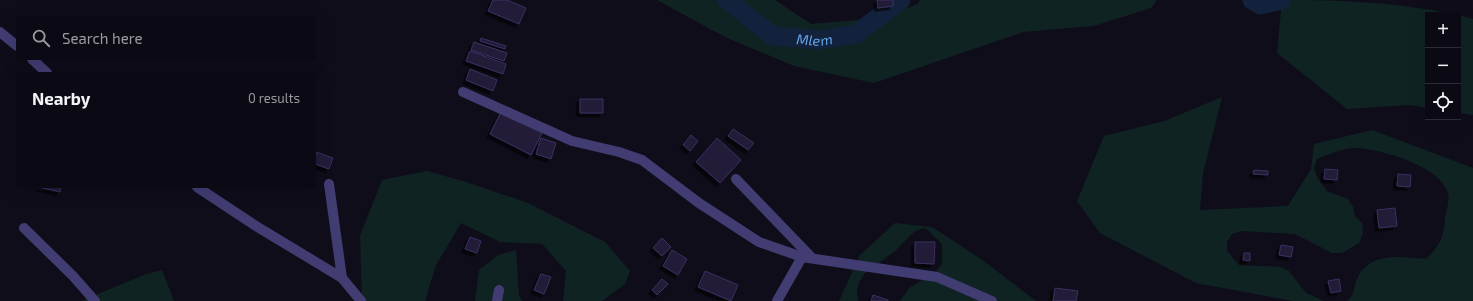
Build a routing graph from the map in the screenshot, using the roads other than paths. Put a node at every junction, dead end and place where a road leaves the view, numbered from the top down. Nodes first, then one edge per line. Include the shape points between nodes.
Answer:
1 (0, 32) edge
2 (16, 45) edge
3 (33, 60) edge
4 (46, 72) edge
5 (463, 92) dead end
6 (736, 179) dead end
7 (329, 184) dead end
8 (199, 188) edge
9 (24, 228) dead end
10 (807, 258) junction
11 (342, 278) junction
12 (499, 290) dead end
13 (95, 301) edge
14 (361, 301) edge
15 (497, 301) edge
16 (777, 301) edge
17 (992, 301) edge

1 - 2 street
3 - 4 street
5 - 10 street via 572,141 642,160 699,203 759,242
6 - 10 street
7 - 11 street
8 - 11 street
9 - 13 street
10 - 16 street
10 - 17 street via 937,277
11 - 14 street
12 - 15 street

